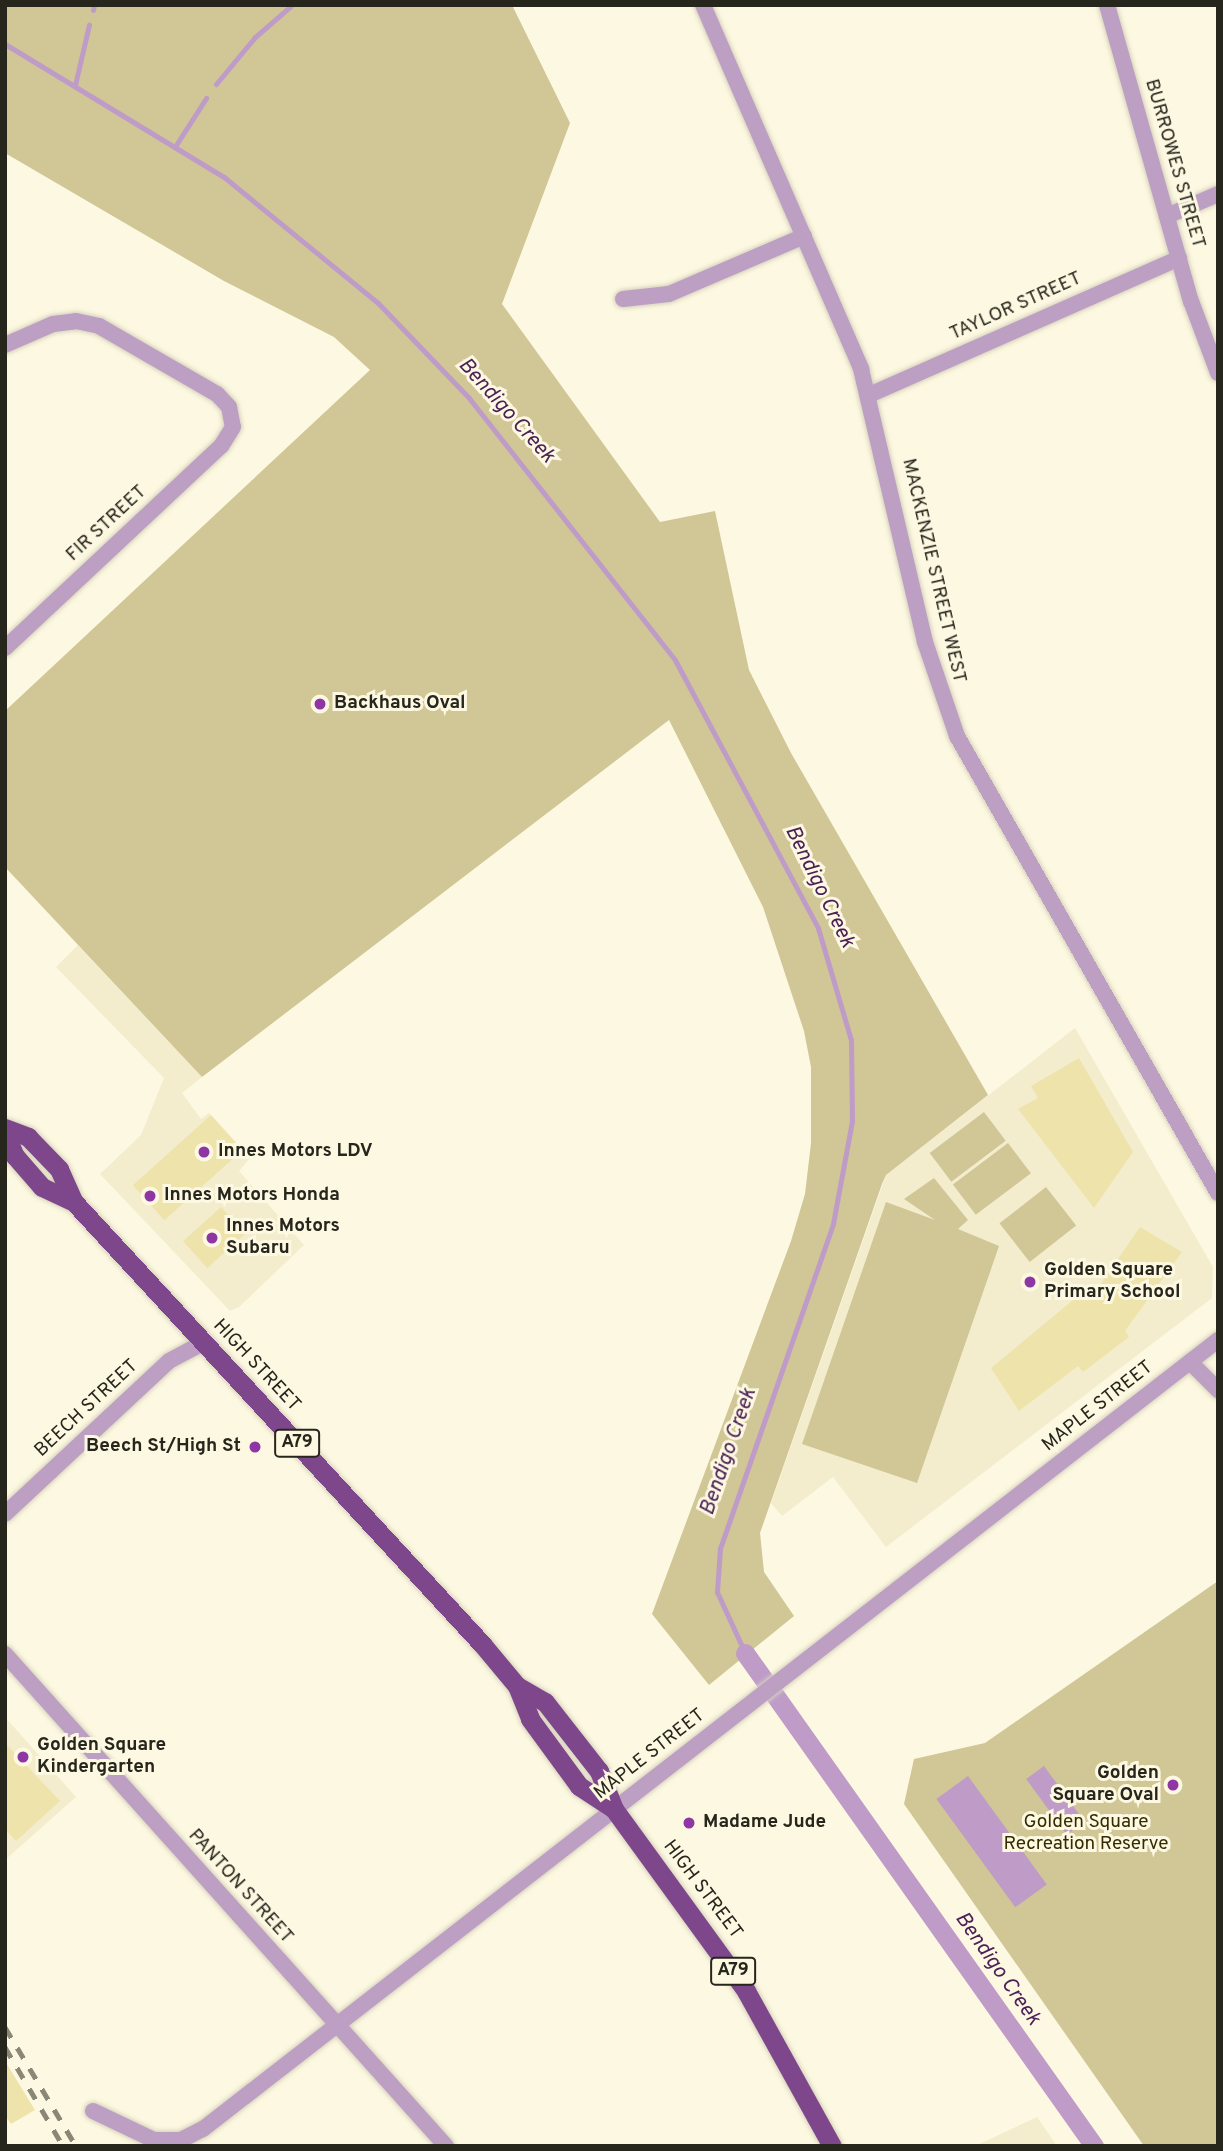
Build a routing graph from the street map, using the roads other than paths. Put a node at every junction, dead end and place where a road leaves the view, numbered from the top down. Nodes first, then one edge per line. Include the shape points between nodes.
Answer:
1 (702, 5) edge
2 (1107, 5) edge
3 (1218, 194) edge
4 (1167, 216) junction
5 (804, 236) junction
6 (1179, 258) junction
7 (623, 299) dead end
8 (5, 345) edge
9 (1218, 373) edge
10 (869, 395) junction
11 (5, 648) edge
12 (5, 1130) edge
13 (1218, 1193) edge
14 (1218, 1340) edge
15 (204, 1343) junction
16 (1190, 1362) junction
17 (1218, 1390) edge
18 (5, 1514) edge
19 (5, 1654) edge
20 (614, 1809) junction
21 (334, 2024) junction
22 (93, 2111) dead end
23 (446, 2146) edge
24 (832, 2146) edge

1 - 5 street, MACKENZIE STREET WEST
2 - 4 street, BURROWES STREET
3 - 4 street
4 - 6 street, BURROWES STREET
5 - 7 street via 669,294
5 - 10 street, MACKENZIE STREET WEST
6 - 9 street, BURROWES STREET
6 - 10 street, TAYLOR STREET
8 - 11 street, FIR STREET via 53,324 99,326 217,394 229,407 233,427 221,446
10 - 13 street, MACKENZIE STREET WEST via 925,642 957,736
12 - 15 highway, HIGH STREET / A79 via 28,1137 59,1169 74,1202
14 - 16 street, MAPLE STREET
15 - 18 street, BEECH STREET via 169,1361
15 - 20 highway, HIGH STREET / A79 via 434,1589 517,1686 530,1719 579,1786
16 - 17 street
16 - 20 street, MAPLE STREET
19 - 21 street, PANTON STREET
20 - 21 street, MAPLE STREET
20 - 24 highway, HIGH STREET / A79 via 746,1990
21 - 22 street, MAPLE STREET via 203,2129 181,2140 141,2137
21 - 23 street, PANTON STREET

